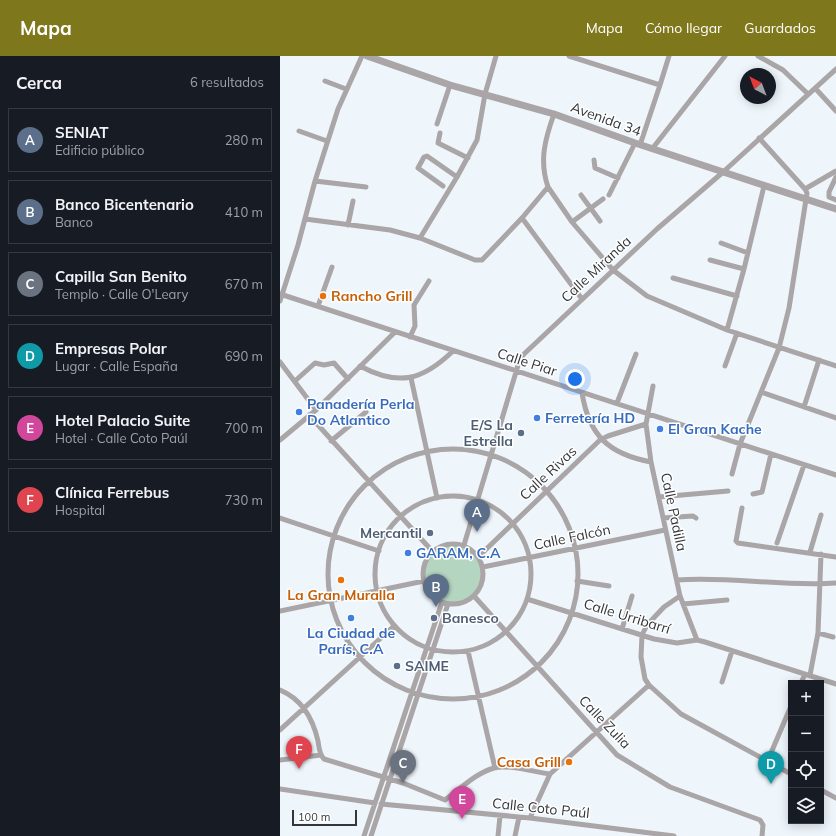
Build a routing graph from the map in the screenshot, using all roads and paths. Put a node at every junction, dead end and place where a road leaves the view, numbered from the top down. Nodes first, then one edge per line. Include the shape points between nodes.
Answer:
1 (362, 56) edge
2 (367, 56) edge
3 (496, 56) edge
4 (569, 56) edge
5 (669, 56) edge
6 (725, 56) edge
7 (758, 56) edge
8 (583, 58) edge
9 (836, 69) edge
10 (325, 81) dead end
11 (660, 84) junction
12 (450, 85) junction
13 (815, 88) junction
14 (346, 89) junction
15 (485, 94) junction
16 (808, 94) junction
17 (836, 110) edge
18 (554, 114) junction
19 (436, 124) dead end
20 (299, 131) dead end
21 (440, 133) dead end
22 (759, 138) junction
23 (327, 141) junction
24 (637, 144) junction
25 (652, 149) junction
26 (468, 158) junction
27 (594, 160) dead end
28 (836, 171) edge
29 (722, 172) junction
30 (457, 177) junction
31 (836, 177) edge
32 (618, 178) junction
33 (314, 181) junction
34 (443, 186) dead end
35 (764, 186) junction
36 (366, 187) dead end
37 (548, 187) junction
38 (805, 189) junction
39 (581, 195) dead end
40 (609, 195) dead end
41 (603, 199) dead end
42 (806, 199) junction
43 (836, 200) edge
44 (353, 202) dead end
45 (591, 209) junction
46 (836, 209) edge
47 (522, 218) junction
48 (305, 219) junction
49 (600, 221) dead end
50 (572, 222) junction
51 (348, 225) junction
52 (420, 238) junction
53 (722, 243) dead end
54 (748, 253) junction
55 (710, 260) dead end
56 (332, 267) dead end
57 (744, 269) junction
58 (613, 270) junction
59 (674, 278) dead end
60 (429, 281) dead end
61 (281, 294) edge
62 (736, 296) junction
63 (582, 299) junction
64 (280, 301) edge
65 (318, 306) junction
66 (727, 330) junction
67 (395, 332) junction
68 (737, 333) junction
69 (410, 337) junction
70 (779, 348) junction
71 (454, 351) junction
72 (636, 354) dead end
73 (819, 360) junction
74 (280, 362) edge
75 (360, 366) junction
76 (725, 366) dead end
77 (836, 366) edge
78 (517, 371) junction
79 (410, 378) junction
80 (348, 379) junction
81 (295, 381) junction
82 (653, 386) dead end
83 (761, 392) junction
84 (582, 393) junction
85 (618, 403) junction
86 (804, 407) junction
87 (316, 410) junction
88 (366, 412) dead end
89 (648, 413) junction
90 (309, 415) junction
91 (836, 418) edge
92 (646, 424) junction
93 (280, 440) edge
94 (600, 440) junction
95 (331, 441) junction
96 (740, 444) junction
97 (427, 452) junction
98 (771, 454) junction
99 (491, 455) junction
100 (651, 462) junction
101 (804, 465) junction
102 (732, 474) dead end
103 (836, 475) edge
104 (368, 482) junction
105 (546, 491) junction
106 (728, 491) dead end
107 (753, 494) dead end
108 (658, 497) junction
109 (437, 498) junction
110 (477, 500) junction
111 (742, 508) dead end
112 (821, 515) dead end
113 (400, 517) junction
114 (280, 518) edge
115 (663, 518) junction
116 (696, 518) dead end
117 (512, 523) junction
118 (665, 530) junction
119 (334, 536) junction
120 (777, 543) dead end
121 (464, 545) junction
122 (575, 548) junction
123 (379, 551) junction
124 (433, 552) junction
125 (810, 552) junction
126 (822, 554) junction
127 (478, 557) junction
128 (836, 557) edge
129 (530, 558) junction
130 (483, 567) junction
131 (676, 580) junction
132 (424, 581) junction
133 (577, 581) junction
134 (836, 583) edge
135 (821, 584) junction
136 (609, 586) dead end
137 (376, 590) junction
138 (474, 596) junction
139 (632, 596) dead end
140 (680, 596) junction
141 (527, 599) junction
142 (330, 600) junction
143 (727, 600) dead end
144 (445, 603) junction
145 (683, 604) junction
146 (280, 611) edge
147 (571, 612) junction
148 (394, 626) junction
149 (622, 629) junction
150 (506, 632) junction
151 (818, 633) junction
152 (642, 635) junction
153 (833, 637) dead end
154 (697, 640) junction
155 (426, 648) junction
156 (433, 650) junction
157 (468, 651) junction
158 (732, 651) junction
159 (359, 657) junction
160 (537, 666) junction
161 (807, 675) junction
162 (803, 680) edge
163 (722, 682) dead end
164 (836, 684) edge
165 (649, 686) junction
166 (280, 690) edge
167 (412, 692) junction
168 (417, 694) junction
169 (479, 696) junction
170 (304, 708) junction
171 (788, 713) edge
172 (280, 730) edge
173 (597, 733) junction
174 (321, 755) junction
175 (280, 760) edge
176 (768, 760) junction
177 (495, 768) junction
178 (788, 772) edge
179 (550, 774) junction
180 (383, 777) junction
181 (390, 778) junction
182 (280, 789) edge
183 (824, 792) edge
184 (836, 798) edge
185 (445, 800) junction
186 (374, 803) junction
187 (381, 804) junction
188 (448, 811) junction
189 (500, 816) junction
190 (519, 817) junction
191 (530, 818) junction
192 (499, 835) edge
193 (364, 836) edge
194 (371, 836) edge
195 (515, 836) edge
196 (674, 836) edge
197 (762, 836) edge

1 - 14 street
2 - 12 street, Avenida 34
3 - 15 street
4 - 8 street
5 - 11 street
6 - 25 street
7 - 16 street via 783,70
8 - 11 street
9 - 13 street, Calle Miranda
10 - 14 street
11 - 24 street
12 - 15 street, Avenida 34
12 - 19 street
13 - 16 street, Calle Miranda
13 - 17 street
14 - 23 street
15 - 18 street, Avenida 34
15 - 26 street via 477,140
16 - 22 street, Calle Miranda
18 - 24 street, Avenida 34
18 - 37 street via 545,137 545,175
20 - 23 street
21 - 26 street via 438,143
22 - 29 street, Calle Miranda
22 - 38 street
23 - 33 street
24 - 25 street, Avenida 34
24 - 32 street
25 - 29 street, Avenida 34
26 - 30 street
27 - 32 street via 595,168
28 - 38 street
29 - 35 street, Avenida 34
29 - 58 street, Calle Miranda
30 - 34 street via 427,156 424,157 419,169
30 - 52 street
31 - 43 street via 829,192 829,197
32 - 40 street
33 - 36 street
33 - 48 street
35 - 42 street, Avenida 34
35 - 54 street
37 - 47 street
37 - 50 street
38 - 42 street
39 - 45 street
41 - 45 street
42 - 46 street, Avenida 34
42 - 70 street via 789,308
44 - 51 street
45 - 49 street
45 - 50 street
47 - 52 street via 479,261
47 - 63 street
48 - 51 street
48 - 61 street
50 - 58 street
51 - 52 street via 390,230
53 - 54 street
54 - 57 street
55 - 57 street
56 - 65 street
57 - 62 street
58 - 63 street, Calle Miranda
58 - 66 street via 647,296
59 - 62 street
60 - 69 street via 414,305 414,326
61 - 64 street
61 - 65 street, Calle Piar
62 - 66 street
63 - 78 street, Calle Miranda via 524,354
65 - 67 street, Calle Piar
66 - 68 street
67 - 69 street, Calle Piar
67 - 75 street
68 - 70 street
68 - 76 street
69 - 71 street, Calle Piar
70 - 73 street
70 - 83 street
71 - 78 street, Calle Piar
71 - 79 street via 438,366
72 - 85 street
73 - 77 street
73 - 86 street
74 - 81 street
75 - 79 street via 380,375
75 - 80 street
78 - 84 street, Calle Piar
78 - 99 street, Calle Miranda
79 - 97 street
80 - 81 street via 334,363 315,363
80 - 87 street
81 - 87 street
82 - 89 street, Calle Padilla
83 - 86 street
83 - 96 street
84 - 85 street, Calle Piar
84 - 94 street via 589,419
85 - 89 street, Calle Piar
86 - 91 street
87 - 90 street
88 - 95 street
89 - 92 street, Calle Padilla
89 - 96 street, Calle Piar
90 - 93 street
90 - 95 street
92 - 94 street, Calle Rivas
92 - 100 street, Calle Padilla
94 - 100 street via 621,453
94 - 105 street, Calle Rivas
95 - 104 street
96 - 98 street, Calle Piar
96 - 102 street
97 - 99 street via 459,450
97 - 104 street via 401,461
97 - 109 street
98 - 101 street, Calle Piar
98 - 107 street via 762,492
99 - 105 street via 521,469
99 - 110 street, Calle Miranda
100 - 108 street, Calle Padilla
101 - 103 street, Calle Piar
101 - 120 street
104 - 113 street
104 - 119 street via 346,510
105 - 117 street, Calle Rivas
105 - 122 street via 564,518
106 - 108 street
108 - 115 street, Calle Padilla
109 - 110 street via 462,497
109 - 113 street via 417,506
110 - 117 street via 493,507
110 - 121 street, Calle Miranda
111 - 125 street via 736,541 738,543
112 - 125 street
113 - 123 street via 387,532
113 - 124 street
114 - 119 street
115 - 116 street
115 - 118 street, Calle Padilla
117 - 127 street, Calle Rivas
117 - 129 street via 523,539
118 - 122 street, Calle Falcón
118 - 131 street, Calle Padilla
119 - 123 street
119 - 142 street via 328,569
121 - 124 street via 446,544
121 - 127 street
122 - 129 street, Calle Falcón
122 - 133 street
123 - 137 street via 375,570
124 - 132 street via 424,565
125 - 126 street
126 - 128 street
126 - 135 street
127 - 130 street
129 - 130 street, Calle Falcón
129 - 141 street via 531,579
130 - 138 street via 482,582
131 - 135 street via 733,579
131 - 140 street, Calle Padilla
132 - 137 street
132 - 144 street via 430,594
133 - 136 street
133 - 147 street
134 - 135 street
135 - 151 street
137 - 142 street
137 - 148 street via 383,609
138 - 144 street via 459,603
138 - 150 street, Calle Zulia
139 - 149 street
140 - 145 street, Calle Padilla
140 - 152 street via 664,607 647,625
141 - 147 street, Calle Urribarrí
141 - 150 street via 518,617
142 - 146 street
142 - 159 street via 343,635
143 - 145 street
144 - 155 street
144 - 156 street
145 - 154 street, Calle Padilla
147 - 149 street, Calle Urribarrí
147 - 160 street via 558,641
148 - 155 street via 407,638
148 - 159 street
149 - 152 street, Calle Urribarrí
150 - 157 street via 488,644
150 - 160 street, Calle Zulia
151 - 153 street
151 - 161 street
152 - 154 street, Calle Urribarrí via 677,643
152 - 165 street via 641,657
154 - 158 street, Calle Urribarrí
155 - 156 street
155 - 167 street
156 - 157 street
156 - 168 street
157 - 169 street
158 - 161 street, Calle Urribarrí
158 - 163 street
159 - 167 street via 380,676
159 - 170 street
160 - 169 street via 509,685
160 - 173 street, Calle Zulia
161 - 162 street
161 - 164 street, Calle Urribarrí
165 - 173 street
165 - 176 street via 680,714
166 - 170 street
167 - 168 street
167 - 180 street
168 - 169 street via 447,699
168 - 181 street
169 - 177 street
170 - 172 street
170 - 174 street via 314,727
171 - 176 street
173 - 179 street
173 - 197 street, Calle Zulia via 617,755 670,787 760,820 763,825
174 - 175 street
174 - 180 street via 329,761
176 - 178 street
177 - 179 street via 514,768
177 - 185 street via 477,777
179 - 191 street
180 - 181 street
180 - 186 street
181 - 185 street
181 - 187 street
182 - 186 street
183 - 184 street
185 - 188 street
186 - 193 street
187 - 188 street, Calle Coto Paúl
187 - 194 street
188 - 189 street, Calle Coto Paúl
189 - 190 street, Calle Coto Paúl
189 - 192 street
190 - 191 street, Calle Coto Paúl
190 - 195 street
191 - 196 street, Calle Coto Paúl

